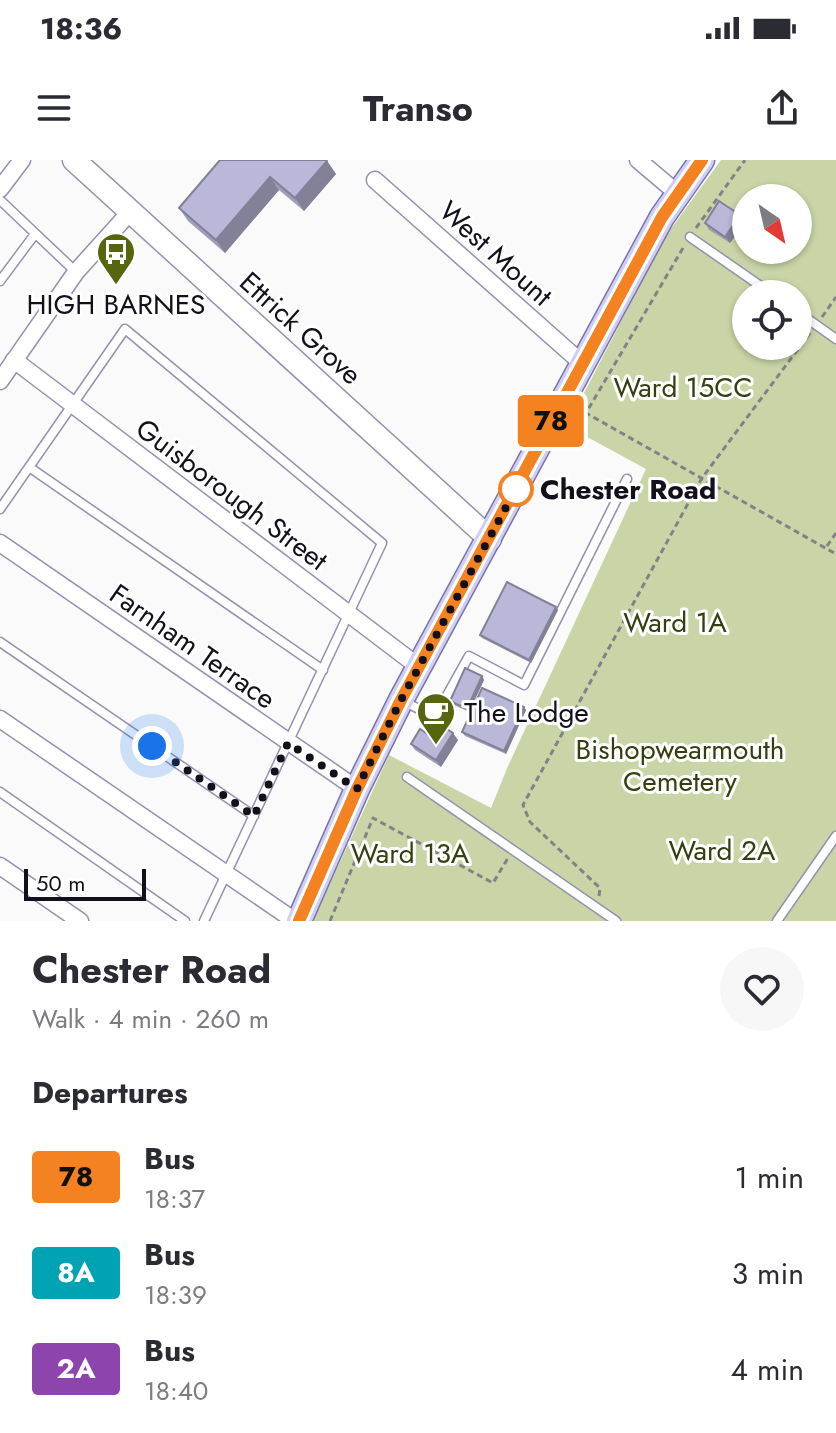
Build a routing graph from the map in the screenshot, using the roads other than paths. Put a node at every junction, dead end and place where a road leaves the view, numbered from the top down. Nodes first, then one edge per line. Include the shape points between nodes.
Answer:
1 (22, 160) edge
2 (74, 160) edge
3 (638, 160) edge
4 (702, 160) edge
5 (375, 180) dead end
6 (0, 189) edge
7 (677, 193) junction
8 (0, 200) edge
9 (130, 212) junction
10 (35, 234) junction
11 (690, 237) road end
12 (76, 272) junction
13 (752, 280) edge
14 (0, 281) edge
15 (812, 322) edge
16 (836, 339) edge
17 (14, 360) junction
18 (584, 365) junction
19 (0, 381) edge
20 (72, 405) junction
21 (29, 467) junction
22 (627, 479) dead end
23 (0, 509) edge
24 (490, 539) junction
25 (0, 543) edge
26 (349, 615) junction
27 (0, 642) edge
28 (419, 667) junction
29 (323, 670) junction
30 (401, 700) junction
31 (0, 719) edge
32 (288, 743) junction
33 (407, 777) dead end
34 (357, 789) junction
35 (0, 792) edge
36 (254, 816) junction
37 (836, 836) edge
38 (0, 866) edge
39 (226, 874) junction
40 (80, 921) edge
41 (185, 921) edge
42 (204, 921) edge
43 (297, 921) edge
44 (616, 921) edge
45 (777, 921) edge

1 - 6 street
2 - 9 street, Ettrick Grove
3 - 7 street
4 - 7 main road
5 - 18 street, West Mount
7 - 18 main road
8 - 10 lane
9 - 12 street
9 - 24 street, Ettrick Grove
10 - 12 lane
10 - 14 lane
11 - 13 lane
12 - 17 street
15 - 16 lane
17 - 19 street
17 - 20 street, Guisborough Street
18 - 24 main road
20 - 21 lane
20 - 26 street, Guisborough Street
20 - 26 lane via 125,329 382,543
21 - 23 lane
21 - 29 lane
22 - 30 lane via 524,685 469,656 435,717
24 - 28 main road
25 - 32 street, Farnham Terrace
26 - 28 street, Guisborough Street
26 - 29 lane
27 - 36 lane
28 - 30 main road
29 - 32 lane
30 - 34 main road
31 - 39 street
32 - 34 street, Farnham Terrace
32 - 36 lane
33 - 44 lane
34 - 43 main road
35 - 41 lane
36 - 39 lane
37 - 45 lane
38 - 40 street
39 - 42 lane
39 - 43 street

